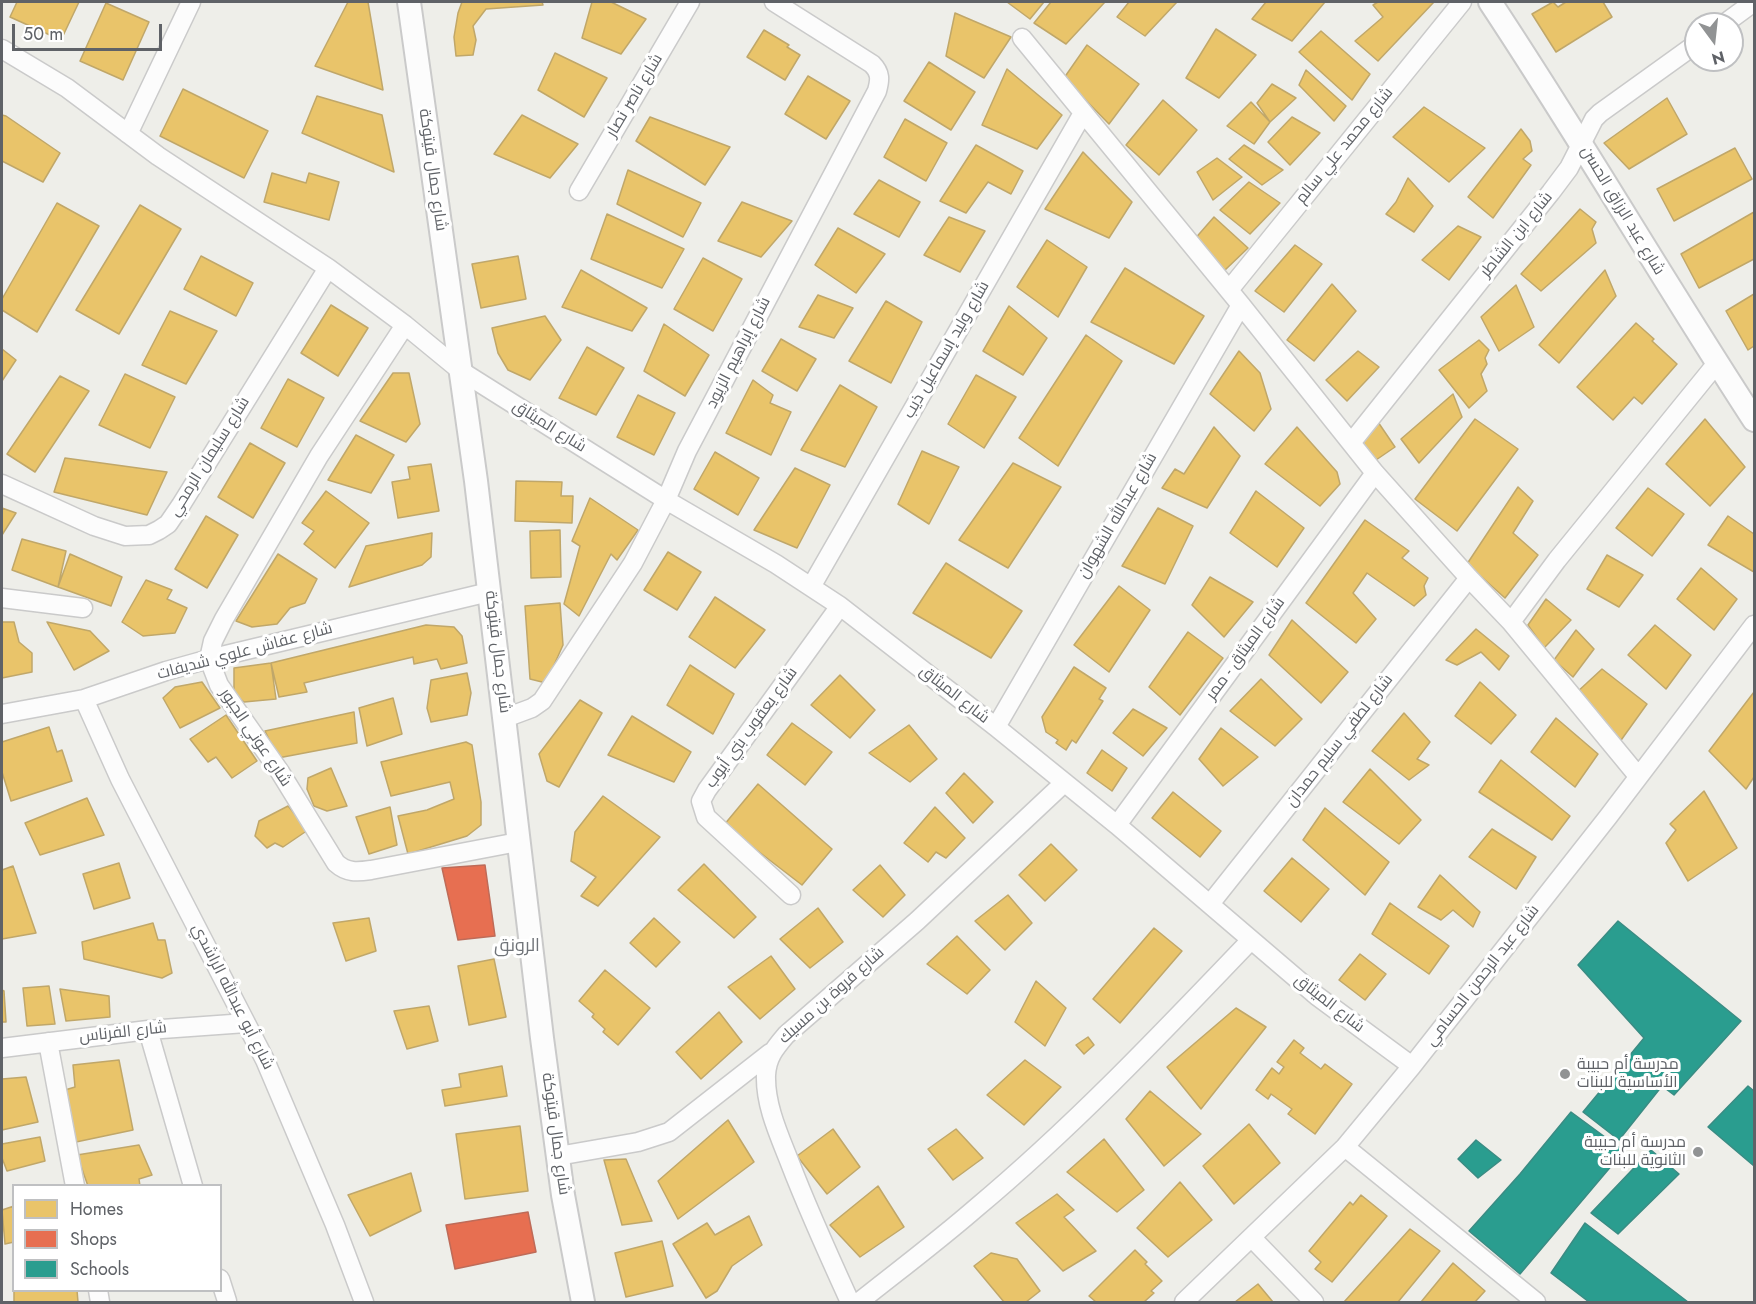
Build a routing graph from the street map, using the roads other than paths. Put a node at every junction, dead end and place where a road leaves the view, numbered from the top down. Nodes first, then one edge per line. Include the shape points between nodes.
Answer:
1 (191, 2) edge
2 (409, 2) edge
3 (690, 2) edge
4 (774, 2) edge
5 (1462, 2) edge
6 (1490, 2) edge
7 (1755, 2) edge
8 (1741, 12) edge
9 (1022, 39) dead end
10 (2, 49) edge
11 (1684, 53) edge
12 (1083, 113) junction
13 (128, 134) junction
14 (1582, 145) junction
15 (579, 191) dead end
16 (328, 268) junction
17 (1229, 290) junction
18 (1241, 305) junction
19 (405, 325) junction
20 (1717, 363) junction
21 (461, 371) junction
22 (1755, 420) edge
23 (1351, 443) junction
24 (1376, 473) junction
25 (2, 484) edge
26 (666, 501) junction
27 (1469, 578) junction
28 (811, 587) junction
29 (489, 592) junction
30 (2, 598) edge
31 (840, 606) junction
32 (83, 608) dead end
33 (1511, 622) junction
34 (1755, 626) edge
35 (209, 659) junction
36 (84, 699) junction
37 (2, 714) edge
38 (505, 718) junction
39 (996, 727) junction
40 (1638, 776) junction
41 (1064, 783) junction
42 (1117, 825) junction
43 (518, 842) junction
44 (791, 895) dead end
45 (1210, 904) junction
46 (1250, 941) junction
47 (246, 1023) junction
48 (148, 1030) junction
49 (48, 1042) junction
50 (2, 1048) edge
51 (770, 1053) junction
52 (1412, 1066) junction
53 (1346, 1147) junction
54 (558, 1156) junction
55 (75, 1184) edge
56 (193, 1184) edge
57 (1252, 1238) junction
58 (222, 1285) edge
59 (227, 1301) edge
60 (364, 1302) edge
61 (583, 1302) edge
62 (850, 1302) edge
63 (859, 1302) edge
64 (1184, 1302) edge
65 (1314, 1302) edge
66 (1536, 1302) edge

1 - 13 street
2 - 21 street, شارع جمال قيتوكة
3 - 15 street, شارع ناصر نصار
4 - 26 street, شارع إبراهيم الزيود via 872,64 879,71 880,81 873,102 687,451
5 - 17 street, شارع محمد علي سالم
6 - 14 street, شارع عبد الرزاق الحسن
7 - 8 street
9 - 12 street
10 - 13 street via 67,88
11 - 14 street, شارع ابن الشاطر via 1600,113 1590,124
12 - 17 street
12 - 28 street, شارع وليد إسماعيل ذيب
13 - 16 street
14 - 20 street, شارع عبد الرزاق الحسن
14 - 23 street, شارع ابن الشاطر via 1551,192
16 - 19 street
16 - 25 street, شارع سليمان الرمحي via 182,505 159,530 125,536
17 - 18 street
18 - 23 street
18 - 39 street, شارع عبدالله الشهوان
19 - 21 street
19 - 35 street via 319,456 224,619
20 - 22 street, شارع عبد الرزاق الحسن
20 - 33 street
21 - 26 street, شارع الميثاق
21 - 29 street, شارع جمال قيتوكة
23 - 24 street
24 - 27 street
24 - 42 street, شارع الميثاق - ممر
26 - 28 street, شارع الميثاق
26 - 38 street, شارع إبراهيم الزيود via 633,563 542,701
27 - 33 street
27 - 45 street, شارع لطفي سليم حمدان
28 - 31 street, شارع الميثاق
29 - 35 street, شارع عفاش علوي شديفات
29 - 38 street, شارع جمال قيتوكة
30 - 32 street
31 - 39 street, شارع الميثاق
31 - 44 street, شارع يعقوب بني أيوب via 706,790 702,801 706,817
33 - 40 street
34 - 40 street, شارع عبد الرحمن الحسامي
35 - 36 street, شارع عفاش علوي شديفات
35 - 43 street, شارع عوني الجبور via 224,693 343,870 371,870
36 - 37 street, شارع عفاش علوي شديفات
36 - 47 street, شارع أبو عبدالله الراشدي via 125,789
38 - 43 street, شارع جمال قيتوكة
39 - 41 street, شارع الميثاق
40 - 52 street, شارع عبد الرحمن الحسامي
41 - 42 street, شارع الميثاق
41 - 51 street, شارع فروة بن مسيك
42 - 45 street, شارع الميثاق
43 - 54 street, شارع جمال قيتوكة
45 - 46 street, شارع الميثاق
46 - 52 street, شارع الميثاق
46 - 63 street via 1064,1128 977,1208
47 - 48 street, شارع الفرناس
47 - 60 street, شارع أبو عبدالله الراشدي via 293,1122
48 - 49 street, شارع الفرناس
48 - 56 street
49 - 50 street, شارع الفرناس
49 - 55 street
51 - 54 street via 669,1132 638,1142
51 - 62 street, شارع فروة بن مسيك via 767,1094 774,1123
52 - 53 street, شارع عبد الرحمن الحسامي
53 - 57 street, شارع عبد الرحمن الحسامي
53 - 66 street
54 - 61 street, شارع جمال قيتوكة
57 - 64 street, شارع عبد الرحمن الحسامي
57 - 65 street
58 - 59 street

